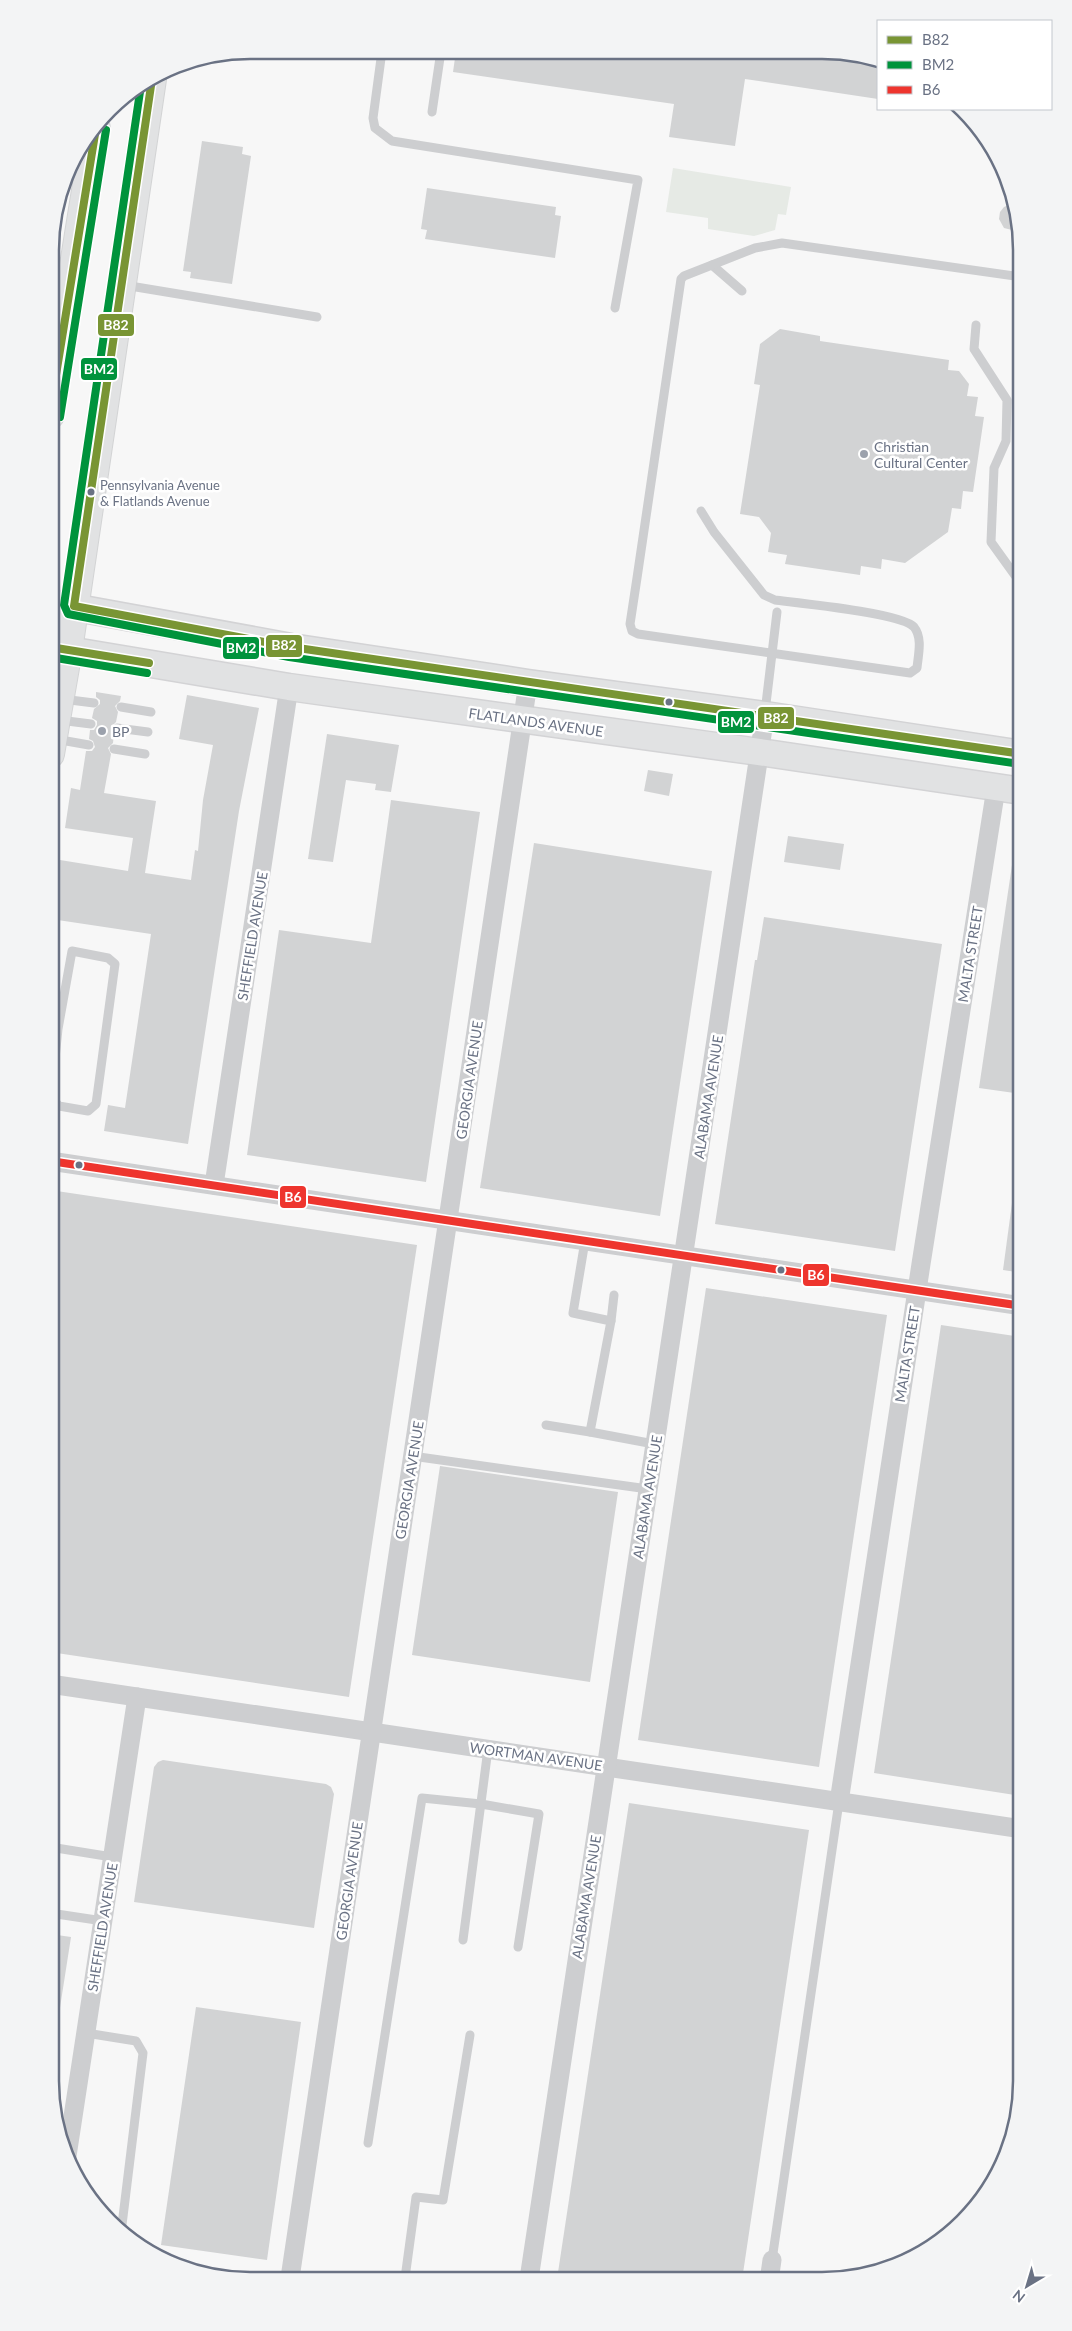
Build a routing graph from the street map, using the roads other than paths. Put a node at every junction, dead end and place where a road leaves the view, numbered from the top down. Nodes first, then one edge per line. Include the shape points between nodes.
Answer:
1 (381, 59) edge
2 (440, 59) edge
3 (151, 86) edge
4 (432, 112) dead end
5 (94, 139) edge
6 (712, 265) junction
7 (1013, 276) edge
8 (121, 285) junction
9 (742, 291) dead end
10 (615, 308) dead end
11 (318, 317) dead end
12 (976, 325) dead end
13 (59, 359) edge
14 (701, 511) dead end
15 (1013, 573) edge
16 (62, 604) edge
17 (777, 612) dead end
18 (59, 649) edge
19 (772, 653) junction
20 (528, 683) junction
21 (289, 687) junction
22 (94, 703) dead end
23 (121, 708) dead end
24 (151, 712) dead end
25 (765, 715) junction
26 (522, 720) junction
27 (91, 724) dead end
28 (59, 725) edge
29 (59, 728) edge
30 (118, 728) dead end
31 (59, 730) edge
32 (148, 732) dead end
33 (89, 745) dead end
34 (114, 749) dead end
35 (760, 752) junction
36 (1013, 753) edge
37 (145, 754) dead end
38 (996, 788) junction
39 (1013, 790) edge
40 (59, 1007) edge
41 (59, 1106) edge
42 (59, 1162) edge
43 (214, 1185) junction
44 (448, 1220) junction
45 (585, 1241) junction
46 (684, 1256) junction
47 (917, 1291) junction
48 (614, 1295) dead end
49 (1013, 1305) edge
50 (611, 1321) junction
51 (546, 1425) dead end
52 (590, 1432) junction
53 (654, 1444) junction
54 (412, 1456) junction
55 (648, 1489) junction
56 (59, 1685) edge
57 (136, 1697) junction
58 (371, 1731) junction
59 (488, 1749) junction
60 (606, 1766) junction
61 (839, 1802) junction
62 (481, 1804) junction
63 (1013, 1828) edge
64 (59, 1849) edge
65 (112, 1858) junction
66 (59, 1914) edge
67 (103, 1921) junction
68 (463, 1940) dead end
69 (518, 1946) dead end
70 (86, 2033) junction
71 (470, 2035) dead end
72 (69, 2143) edge
73 (368, 2143) dead end
74 (122, 2223) edge
75 (772, 2260) joint
76 (291, 2272) edge
77 (406, 2272) edge
78 (530, 2272) edge
79 (770, 2272) edge

1 - 10 lane via 373,118 375,128 392,141 638,180
2 - 4 lane
3 - 8 main road
5 - 13 main road
6 - 7 lane via 755,248 782,243
6 - 9 lane
6 - 19 lane via 681,280 630,624 632,631 638,634
8 - 11 lane
8 - 16 main road
12 - 15 lane via 974,349 1007,400 1006,441 994,468 991,542
14 - 19 lane via 764,595 775,600 907,621 919,640 917,668 910,673
16 - 18 main road
16 - 20 main road via 291,647
17 - 19 lane
18 - 21 main road, FLATLANDS AVENUE
19 - 25 lane
20 - 25 main road
20 - 26 street, GEORGIA AVENUE
21 - 26 main road, FLATLANDS AVENUE
21 - 43 street, SHEFFIELD AVENUE
22 - 28 lane
23 - 24 lane
25 - 35 street, ALABAMA AVENUE
25 - 36 main road
26 - 35 main road, FLATLANDS AVENUE
26 - 44 street, GEORGIA AVENUE
27 - 29 lane
30 - 32 lane
31 - 33 lane
34 - 37 lane
35 - 38 main road, FLATLANDS AVENUE
35 - 46 street, ALABAMA AVENUE
38 - 39 main road, FLATLANDS AVENUE
38 - 47 street, MALTA STREET
40 - 41 lane via 72,951 108,958 115,964 96,1104 88,1111
42 - 43 street
43 - 44 street
44 - 45 street
44 - 54 street, GEORGIA AVENUE
45 - 46 street
45 - 50 lane via 573,1313
46 - 47 street
46 - 53 street, ALABAMA AVENUE
47 - 49 street
47 - 61 street, MALTA STREET
48 - 50 lane
50 - 52 lane
51 - 52 lane
52 - 53 lane
53 - 55 street, ALABAMA AVENUE
54 - 55 lane
54 - 58 street, GEORGIA AVENUE
55 - 60 street, ALABAMA AVENUE
56 - 57 street, WORTMAN AVENUE
57 - 58 street, WORTMAN AVENUE
57 - 65 street, SHEFFIELD AVENUE
58 - 59 street, WORTMAN AVENUE
58 - 76 street, GEORGIA AVENUE
59 - 60 street, WORTMAN AVENUE
59 - 62 lane
60 - 61 street, WORTMAN AVENUE
60 - 78 street, ALABAMA AVENUE
61 - 63 street, WORTMAN AVENUE
61 - 75 lane
62 - 68 lane
62 - 69 lane via 539,1814
62 - 73 lane via 422,1798
64 - 65 lane
65 - 67 street, SHEFFIELD AVENUE
66 - 67 lane
67 - 70 street, SHEFFIELD AVENUE
70 - 72 street, SHEFFIELD AVENUE
70 - 74 lane via 136,2041 143,2053
71 - 77 lane via 443,2200 416,2197
75 - 79 street

